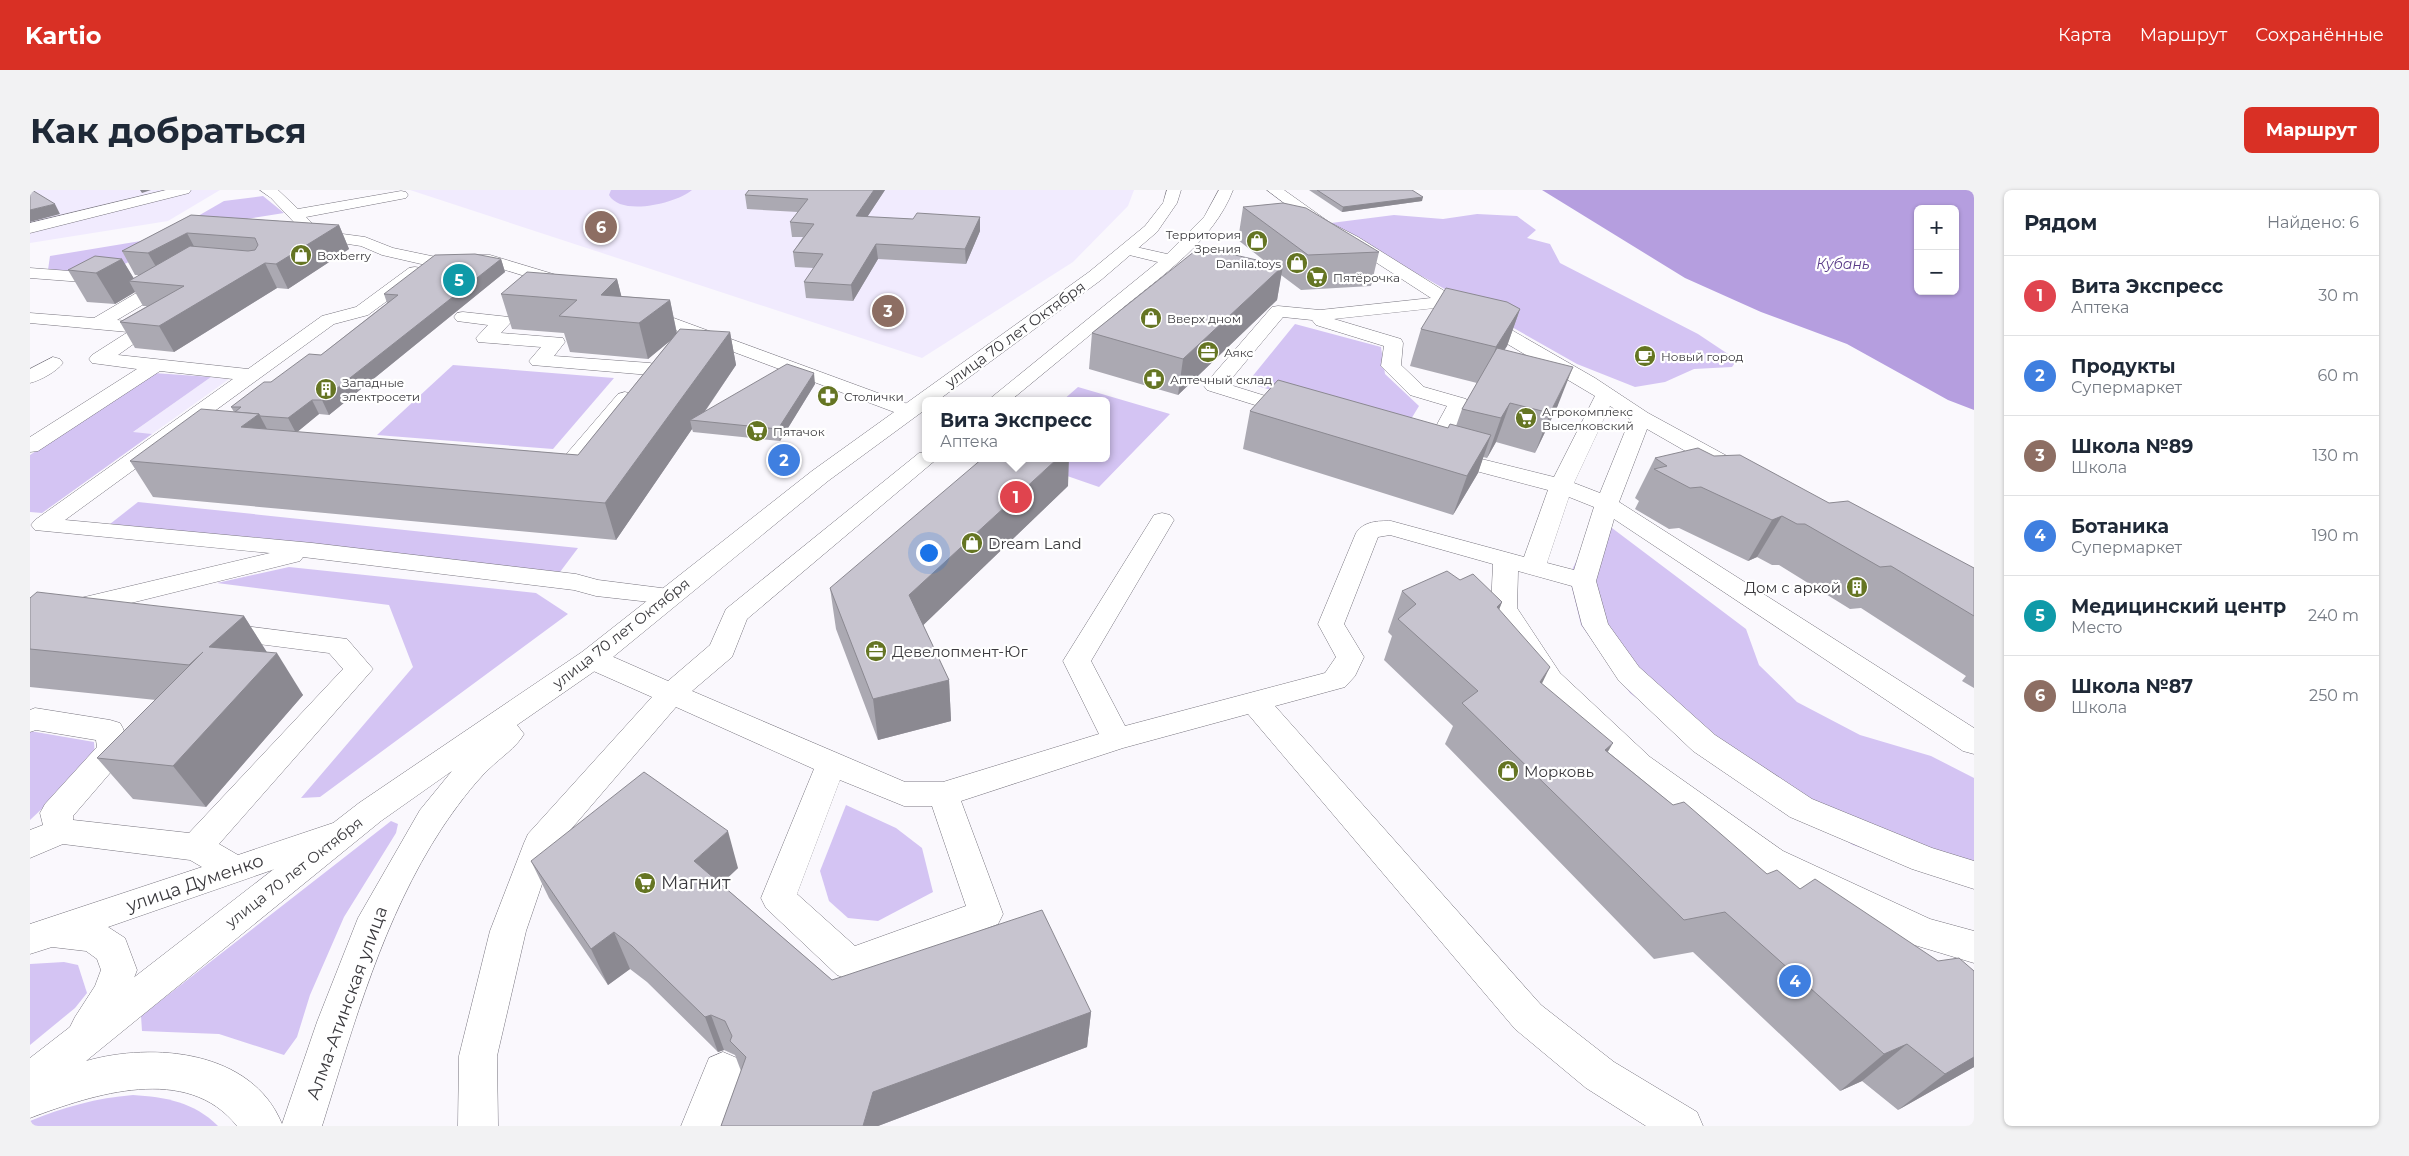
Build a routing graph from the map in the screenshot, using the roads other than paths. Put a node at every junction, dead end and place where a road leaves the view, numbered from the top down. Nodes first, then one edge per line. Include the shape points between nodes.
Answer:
1 (184, 190) edge
2 (267, 190) edge
3 (1174, 190) edge
4 (1226, 190) edge
5 (1274, 190) edge
6 (401, 195) dead end
7 (294, 214) junction
8 (30, 228) edge
9 (1127, 250) junction
10 (430, 261) junction
11 (1169, 261) junction
12 (30, 273) edge
13 (586, 291) edge
14 (1448, 301) junction
15 (623, 304) edge
16 (1320, 315) junction
17 (30, 318) edge
18 (463, 318) dead end
19 (94, 324) junction
20 (673, 350) junction
21 (53, 363) dead end
22 (156, 365) junction
23 (252, 375) junction
24 (30, 377) edge
25 (1606, 394) junction
26 (927, 397) edge
27 (1002, 397) edge
28 (922, 401) edge
29 (908, 411) junction
30 (1315, 417) edge
31 (1641, 417) junction
32 (174, 431) junction
33 (199, 434) edge
34 (30, 446) edge
35 (1411, 446) edge
36 (1433, 452) junction
37 (520, 460) edge
38 (922, 462) edge
39 (1743, 474) edge
40 (1561, 486) junction
41 (1607, 504) junction
42 (1162, 520) dead end
43 (37, 524) edge
44 (312, 550) junction
45 (1519, 564) junction
46 (1583, 581) junction
47 (668, 596) junction
48 (41, 616) edge
49 (129, 622) edge
50 (199, 630) edge
51 (592, 659) junction
52 (672, 693) junction
53 (1253, 701) junction
54 (30, 721) edge
55 (1116, 739) junction
56 (1974, 742) edge
57 (831, 765) junction
58 (943, 794) junction
59 (370, 812) junction
60 (431, 819) junction
61 (60, 831) junction
62 (344, 832) junction
63 (30, 844) edge
64 (196, 847) junction
65 (234, 869) junction
66 (1974, 875) edge
67 (38, 936) edge
68 (1974, 947) edge
69 (77, 1045) junction
70 (723, 1070) dead end
71 (30, 1082) edge
72 (30, 1099) edge
73 (263, 1126) edge
74 (302, 1126) edge
75 (478, 1126) edge
76 (701, 1126) edge
77 (1683, 1126) edge

1 - 8 main road
2 - 7 main road
3 - 9 main road, улица 70 лет Октября via 1170,203 1151,229
4 - 11 main road via 1211,221
5 - 14 main road via 1323,226 1352,240
6 - 7 main road
7 - 10 main road via 315,235 364,242 388,252
9 - 11 main road
9 - 26 main road, улица 70 лет Октября
10 - 13 main road via 490,260
10 - 23 main road via 362,311 328,320
11 - 27 main road
12 - 19 main road via 130,281 171,280
14 - 16 main road
14 - 25 main road
15 - 20 main road
16 - 30 main road via 1278,311 1214,386
16 - 36 main road via 1322,321 1394,343 1391,366 1417,391 1459,403
17 - 19 main road
18 - 20 main road via 503,321 485,338 556,342 539,361
19 - 22 main road via 148,328 99,359
20 - 29 main road
20 - 37 main road via 569,465
21 - 24 main road
22 - 23 main road
22 - 34 main road
23 - 32 main road
25 - 31 main road
25 - 40 main road
28 - 29 main road, улица 70 лет Октября
29 - 47 main road, улица 70 лет Октября
31 - 39 main road
31 - 41 main road
32 - 33 main road
32 - 43 main road
35 - 36 main road
36 - 40 main road
38 - 52 main road via 735,615 722,650
40 - 41 main road
40 - 45 main road
41 - 46 main road
41 - 56 main road
42 - 55 main road via 1077,661
43 - 44 main road
44 - 47 main road
44 - 48 main road
45 - 46 main road
45 - 53 main road via 1391,528 1376,528 1368,533 1331,624 1350,657 1345,669 1335,680
45 - 68 main road via 1504,608 1550,680 1639,765 1771,860 1923,933
46 - 66 main road via 1595,625 1629,674 1704,743 1801,808 1924,859
47 - 51 main road, улица 70 лет Октября
48 - 49 main road
50 - 64 main road via 337,645 359,669
51 - 52 main road
51 - 59 main road, улица 70 лет Октября
51 - 60 main road, Алма-Атинская улица via 477,762
52 - 57 main road
52 - 75 main road via 540,843 508,932 478,1056
53 - 55 main road
53 - 77 main road via 1528,1017 1600,1075
54 - 61 main road via 35,719 110,732 112,750 56,813
55 - 58 main road
57 - 58 main road via 904,794
57 - 58 main road via 778,898 850,964 986,914
59 - 60 main road via 412,800 426,806
59 - 62 main road, улица 70 лет Октября
60 - 74 main road, Алма-Атинская улица via 375,918
61 - 63 main road
61 - 64 main road
62 - 65 main road, улица Думенко
62 - 69 main road, улица 70 лет Октября
64 - 65 main road
65 - 67 main road, улица Думенко
67 - 69 main road, улица Думенко via 93,936 112,949 119,970 110,995
69 - 71 main road, улица 70 лет Октября
70 - 76 main road
72 - 73 main road via 66,1085 110,1074 171,1071 220,1084 245,1102

